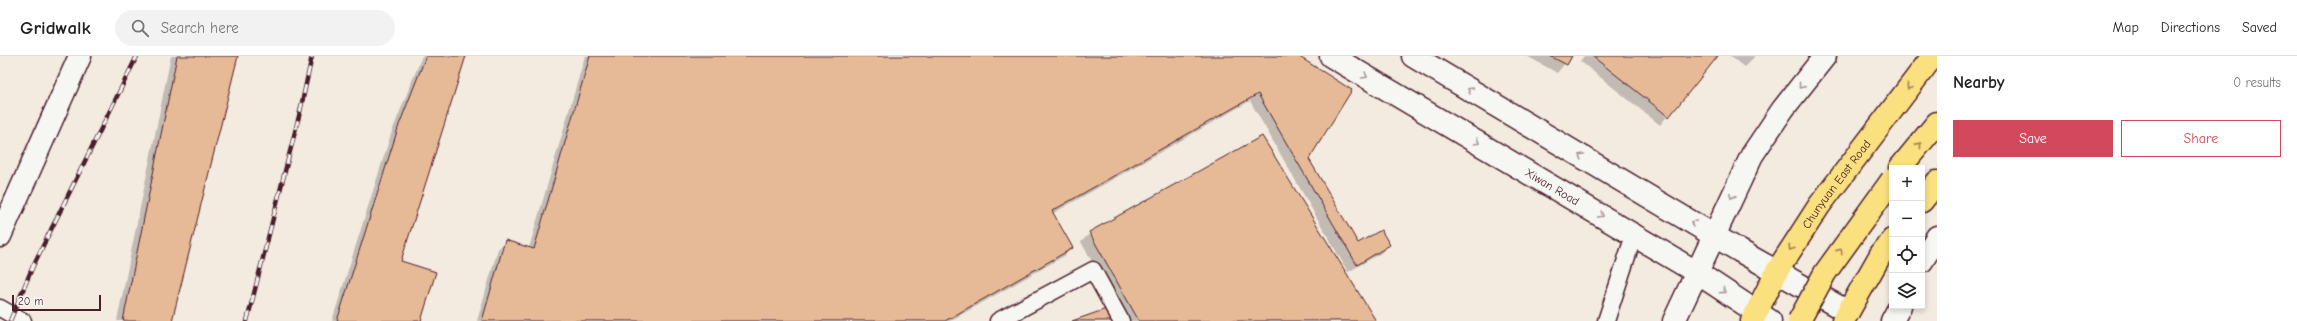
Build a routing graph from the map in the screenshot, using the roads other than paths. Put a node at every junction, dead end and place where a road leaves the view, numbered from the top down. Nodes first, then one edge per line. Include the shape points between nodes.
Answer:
1 (80, 56) edge
2 (1331, 56) edge
3 (1413, 56) edge
4 (1825, 56) edge
5 (1933, 56) edge
6 (1937, 122) edge
7 (1902, 165) edge
8 (1937, 182) edge
9 (1889, 184) edge
10 (1925, 197) edge
11 (1634, 235) junction
12 (1714, 235) junction
13 (0, 236) edge
14 (1937, 237) edge
15 (1889, 244) edge
16 (1925, 256) edge
17 (1777, 271) junction
18 (1696, 272) junction
19 (0, 308) edge
20 (1898, 309) edge
21 (1846, 316) edge
22 (1759, 318) edge
23 (23, 321) edge
24 (998, 321) edge
25 (1121, 321) edge
26 (1606, 321) edge
27 (1674, 321) edge
28 (1799, 321) edge
29 (1892, 321) edge

1 - 13 main road
2 -> 11 main road, Xiwan Road
12 -> 3 main road
4 -> 12 main road via 1782,109 1752,155
5 -> 17 main road, Chunyuan East Road via 1819,206
7 -> 6 main road
8 - 10 main road
28 -> 9 main road, bridge via 1825,273
11 - 18 main road, Xiwan Road
11 - 26 lane
12 - 17 main road
12 - 18 main road
14 - 16 main road
15 - 21 main road
17 - 21 main road
17 - 22 main road, Chunyuan East Road
18 -> 22 main road, Xiwan Road
18 - 27 main road
19 - 23 lane
20 - 29 main road
24 - 25 lane via 1093,270

